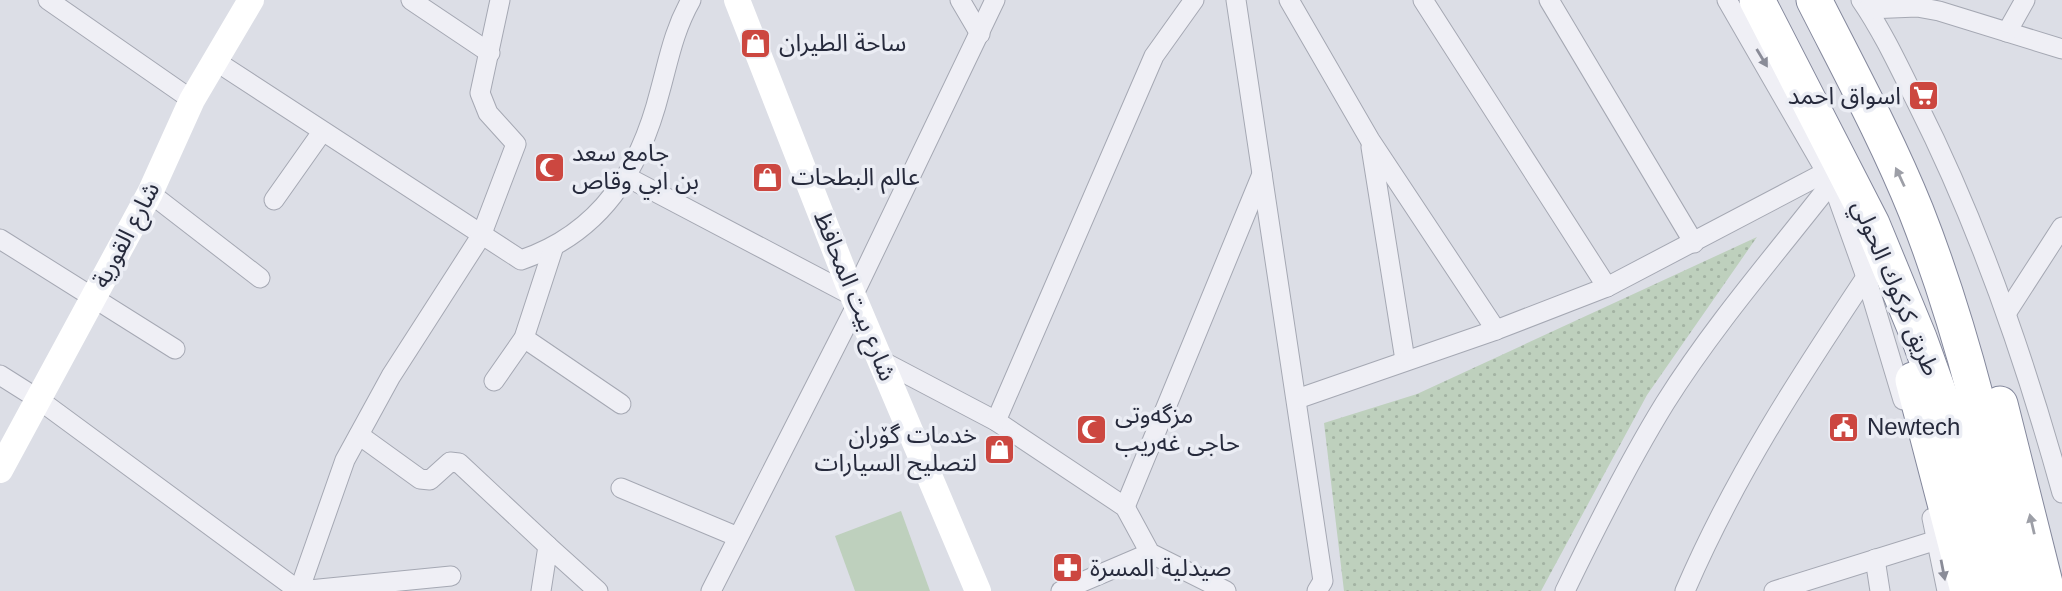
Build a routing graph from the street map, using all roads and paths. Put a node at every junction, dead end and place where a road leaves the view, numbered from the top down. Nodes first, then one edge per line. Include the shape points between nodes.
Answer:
1 (48, 0) edge
2 (251, 0) edge
3 (411, 0) edge
4 (500, 0) edge
5 (691, 0) edge
6 (737, 0) edge
7 (960, 0) edge
8 (995, 0) edge
9 (1194, 0) edge
10 (1236, 0) edge
11 (1289, 0) edge
12 (1423, 0) edge
13 (1549, 0) edge
14 (1727, 0) edge
15 (1757, 0) edge
16 (1814, 0) edge
17 (2025, 0) edge
18 (1865, 5) edge
19 (1940, 5) edge
20 (2007, 32) junction
21 (980, 34) junction
22 (2062, 48) edge
23 (490, 53) junction
24 (217, 62) junction
25 (192, 100) junction
26 (322, 132) junction
27 (1370, 140) junction
28 (1262, 173) junction
29 (627, 177) junction
30 (1829, 177) junction
31 (150, 193) junction
32 (274, 200) dead end
33 (1915, 209) junction
34 (1872, 224) junction
35 (2062, 227) edge
36 (481, 236) junction
37 (0, 239) edge
38 (1694, 243) junction
39 (553, 250) junction
40 (1866, 277) junction
41 (260, 278) dead end
42 (1607, 287) junction
43 (92, 299) junction
44 (855, 300) junction
45 (2007, 312) junction
46 (1496, 330) junction
47 (524, 338) junction
48 (175, 349) dead end
49 (880, 360) junction
50 (1405, 360) junction
51 (0, 375) edge
52 (494, 381) dead end
53 (38, 399) junction
54 (1297, 399) junction
55 (621, 404) dead end
56 (996, 421) junction
57 (359, 435) junction
58 (1976, 456) junction
59 (0, 470) edge
60 (621, 488) dead end
61 (2062, 493) edge
62 (1125, 507) junction
63 (738, 537) junction
64 (1937, 540) junction
65 (548, 546) junction
66 (1150, 553) junction
67 (1875, 559) junction
68 (451, 576) dead end
69 (1803, 587) edge
70 (299, 591) edge
71 (541, 591) edge
72 (598, 591) edge
73 (710, 591) edge
74 (978, 591) edge
75 (1061, 591) edge
76 (1226, 591) edge
77 (1317, 591) edge
78 (1565, 591) edge
79 (1685, 591) edge
80 (1774, 591) edge
81 (1880, 591) edge
82 (1947, 591) edge
83 (1968, 591) edge
84 (1996, 591) edge
85 (2020, 591) edge
86 (2047, 591) edge

1 - 25 street
2 - 24 main road, شارع القورية
3 - 23 street
4 - 23 street
5 - 29 street via 678,22 644,142
6 - 44 main road, شارع بيت المحافظ
7 - 21 street
8 - 21 street
9 - 56 street via 1154,56
10 - 28 street
11 - 27 street
12 - 42 street
13 - 38 street
14 -> 30 street
15 - 34 highway, طريق كركوك الحولي
33 -> 16 highway, طريق كركوك الحولي
17 - 20 street
18 - 19 street
18 - 45 street via 1933,135
19 - 20 street
20 - 22 street
21 - 44 street
23 - 36 street via 480,98 516,144
24 - 25 main road, شارع القورية
24 - 26 street
25 - 31 main road, شارع القورية
26 - 32 street
26 - 36 street
27 - 46 street
27 - 50 street
28 - 54 street
28 - 62 street
29 - 39 street via 598,213
29 - 44 street
30 - 38 street
30 - 40 street
30 - 78 street via 1666,402
31 - 41 street
31 - 43 main road, شارع القورية
33 - 58 highway, طريق كركوك الحولي via 1954,321
86 -> 33 highway via 1985,351 1947,248
34 - 58 highway, طريق كركوك الحولي via 1952,425
34 - 83 highway via 1881,283 1930,437
35 - 45 street
36 - 39 street via 521,260
36 - 57 street via 391,376
37 - 43 street
38 - 42 street
39 - 47 street
40 - 64 street via 1916,442
40 - 79 street via 1742,473
42 - 46 street
43 - 48 street
43 - 53 main road, شارع القورية
44 - 49 main road, شارع بيت المحافظ
44 - 63 street
45 - 61 street
46 - 50 street
47 - 52 street
47 - 55 street
49 - 56 street
49 - 74 main road, شارع بيت المحافظ
50 - 54 street
51 - 53 street
53 - 59 main road, شارع القورية
53 - 70 street
54 - 77 street via 1323,581
56 - 62 street
57 - 65 street via 420,479 430,480 450,462 459,463
57 - 70 street via 345,460
58 - 84 highway, طريق كركوك الحولي
58 - 85 highway, طريق كركوك الحولي
60 - 63 street
62 - 66 street
63 - 73 street
64 - 67 street
64 -> 82 street
65 - 71 street
65 - 72 street
66 - 75 street
66 - 76 street
67 - 69 street
67 - 81 street
68 - 70 street
69 - 80 street

